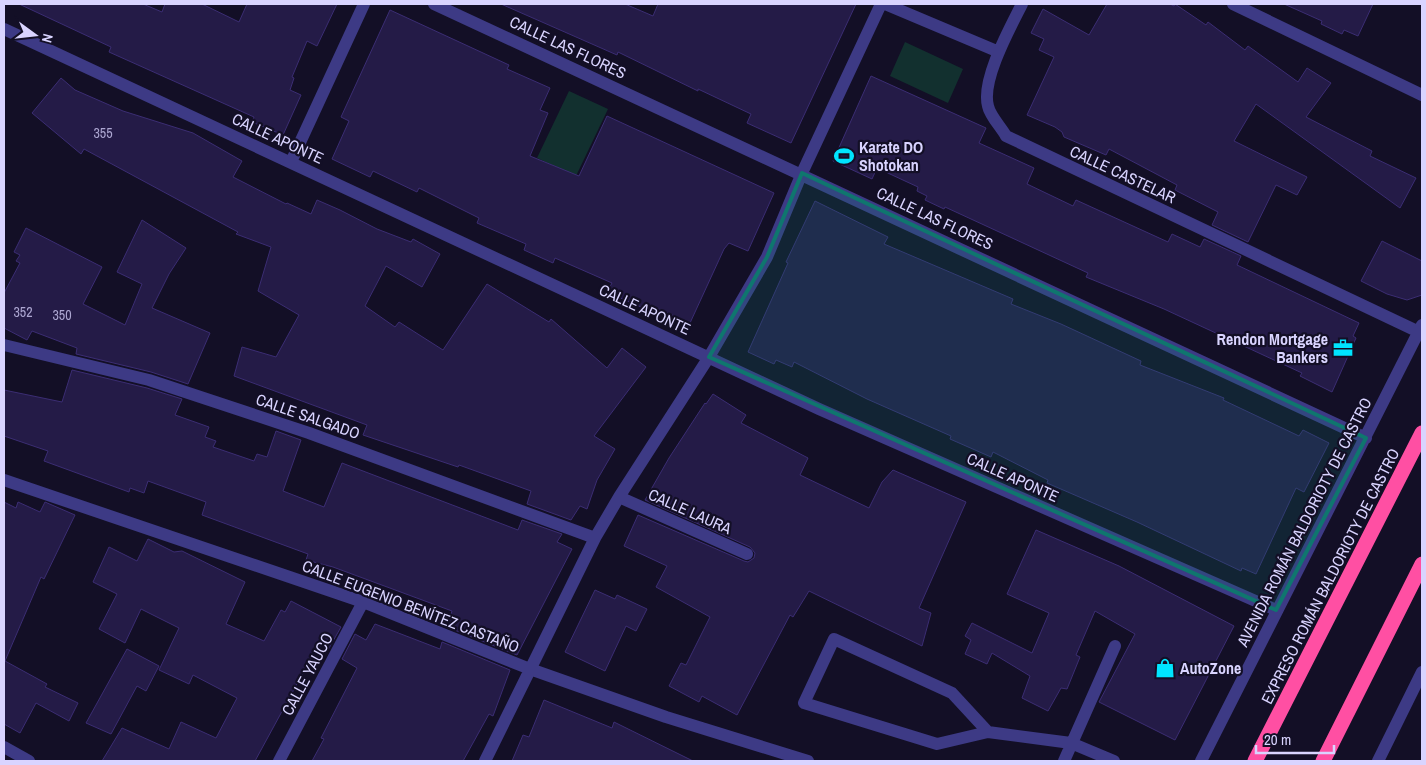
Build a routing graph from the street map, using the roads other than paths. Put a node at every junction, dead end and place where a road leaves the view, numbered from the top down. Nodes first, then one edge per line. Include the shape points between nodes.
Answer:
1 (364, 4) edge
2 (434, 4) edge
3 (881, 4) edge
4 (885, 4) edge
5 (1022, 4) edge
6 (1233, 4) edge
7 (4, 29) edge
8 (999, 52) junction
9 (1422, 95) edge
10 (291, 162) junction
11 (802, 173) junction
12 (1421, 329) edge
13 (4, 345) edge
14 (709, 357) junction
15 (1422, 433) edge
16 (1366, 438) junction
17 (4, 480) edge
18 (619, 497) junction
19 (595, 538) junction
20 (747, 554) dead end
21 (1422, 564) edge
22 (363, 602) junction
23 (1276, 610) junction
24 (1115, 646) dead end
25 (530, 668) junction
26 (1421, 680) edge
27 (988, 732) junction
28 (1072, 742) junction
29 (4, 747) edge
30 (29, 761) edge
31 (278, 761) edge
32 (485, 761) edge
33 (804, 761) edge
34 (1064, 761) edge
35 (1114, 761) edge
36 (1201, 761) edge
37 (1255, 761) edge
38 (1323, 761) edge
39 (1378, 761) edge

1 - 10 street
2 - 11 street, CALLE LAS FLORES
3 - 11 street
4 - 8 street
5 - 8 street, CALLE CASTELAR
6 - 9 street
7 - 10 street, CALLE APONTE
8 - 12 street, CALLE CASTELAR via 990,79 988,106 1006,136
10 - 14 street, CALLE APONTE
11 - 14 street via 767,257
11 - 16 street, CALLE LAS FLORES
12 - 16 street, AVENIDA ROMÁN BALDORIOTY DE CASTRO
13 - 19 street, CALLE SALGADO via 149,380 309,433
14 - 18 street
14 - 23 street, CALLE APONTE via 819,409
15 - 37 highway, EXPRESO ROMÁN BALDORIOTY DE CASTRO
16 - 23 street, AVENIDA ROMÁN BALDORIOTY DE CASTRO
17 - 22 street, CALLE EUGENIO BENÍTEZ CASTAÑO
18 - 19 street
18 - 20 street, CALLE LAURA
19 - 25 street
21 - 38 highway
22 - 25 street, CALLE EUGENIO BENÍTEZ CASTAÑO
22 - 31 street, CALLE YAUCO
23 - 36 street, AVENIDA ROMÁN BALDORIOTY DE CASTRO
24 - 28 street
25 - 32 street
25 - 33 street, CALLE EUGENIO BENÍTEZ CASTAÑO via 666,717
26 - 39 street
27 - 27 street via 952,694 834,639 804,703 937,744
27 - 28 street
28 - 34 street
28 - 35 street
29 - 30 street

